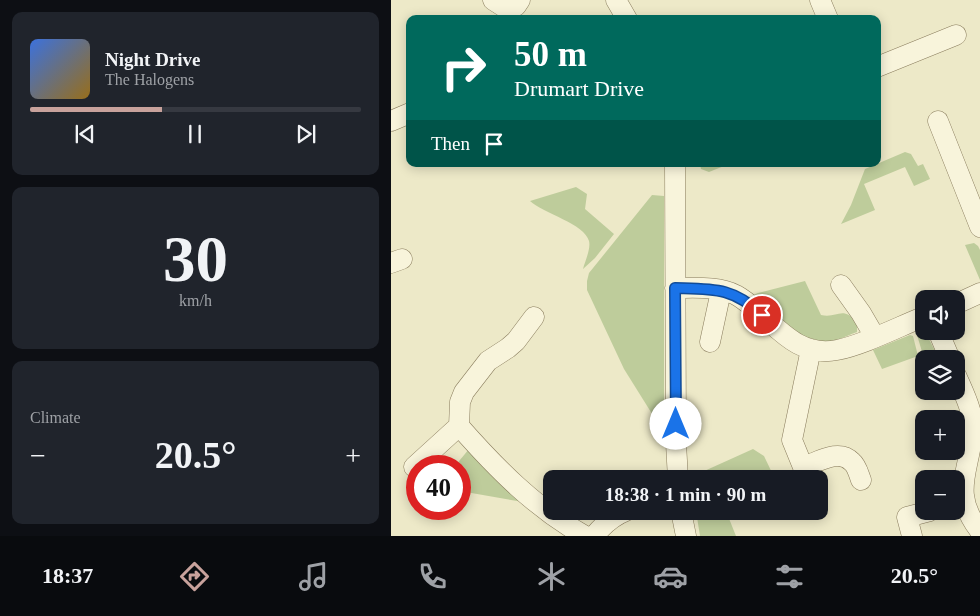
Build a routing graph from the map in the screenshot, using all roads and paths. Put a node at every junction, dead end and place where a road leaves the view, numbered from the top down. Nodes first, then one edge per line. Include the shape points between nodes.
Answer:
1 (493, 0) edge
2 (520, 0) edge
3 (616, 0) edge
4 (820, 0) edge
5 (625, 15) edge
6 (826, 15) edge
7 (956, 35) dead end
8 (881, 65) edge
9 (406, 115) edge
10 (391, 121) edge
11 (938, 122) dead end
12 (675, 167) edge
13 (980, 227) edge
14 (841, 285) dead end
15 (675, 288) junction
16 (721, 291) junction
17 (980, 293) edge
18 (965, 300) edge
19 (534, 317) dead end
20 (915, 320) edge
21 (875, 337) junction
22 (710, 342) dead end
23 (811, 349) junction
24 (965, 398) edge
25 (459, 426) junction
26 (975, 452) edge
27 (427, 455) edge
28 (678, 470) edge
29 (861, 480) dead end
30 (965, 480) edge
31 (965, 509) edge
32 (915, 515) edge
33 (611, 520) edge
34 (683, 520) edge
35 (980, 531) edge
36 (585, 536) edge
37 (594, 536) edge
38 (686, 536) edge
39 (912, 536) edge

1 - 2 street via 507,9 516,6
3 - 5 street
4 - 6 street
7 - 8 street
9 - 10 street
11 - 13 street
12 - 15 street
14 - 21 street
15 - 16 street
15 - 28 street
16 - 22 street
16 - 23 street via 734,294 786,338
17 - 18 street
19 - 25 street via 516,341 489,361 464,392 460,402
20 - 21 street
21 - 23 street via 836,350
23 - 29 street via 792,440 803,467 835,455 844,456 854,463
24 - 26 street via 972,416
25 - 27 street
25 - 36 street via 503,475 536,504
26 - 30 street
31 - 35 street
32 - 39 street via 907,517
33 - 37 street
34 - 38 street

